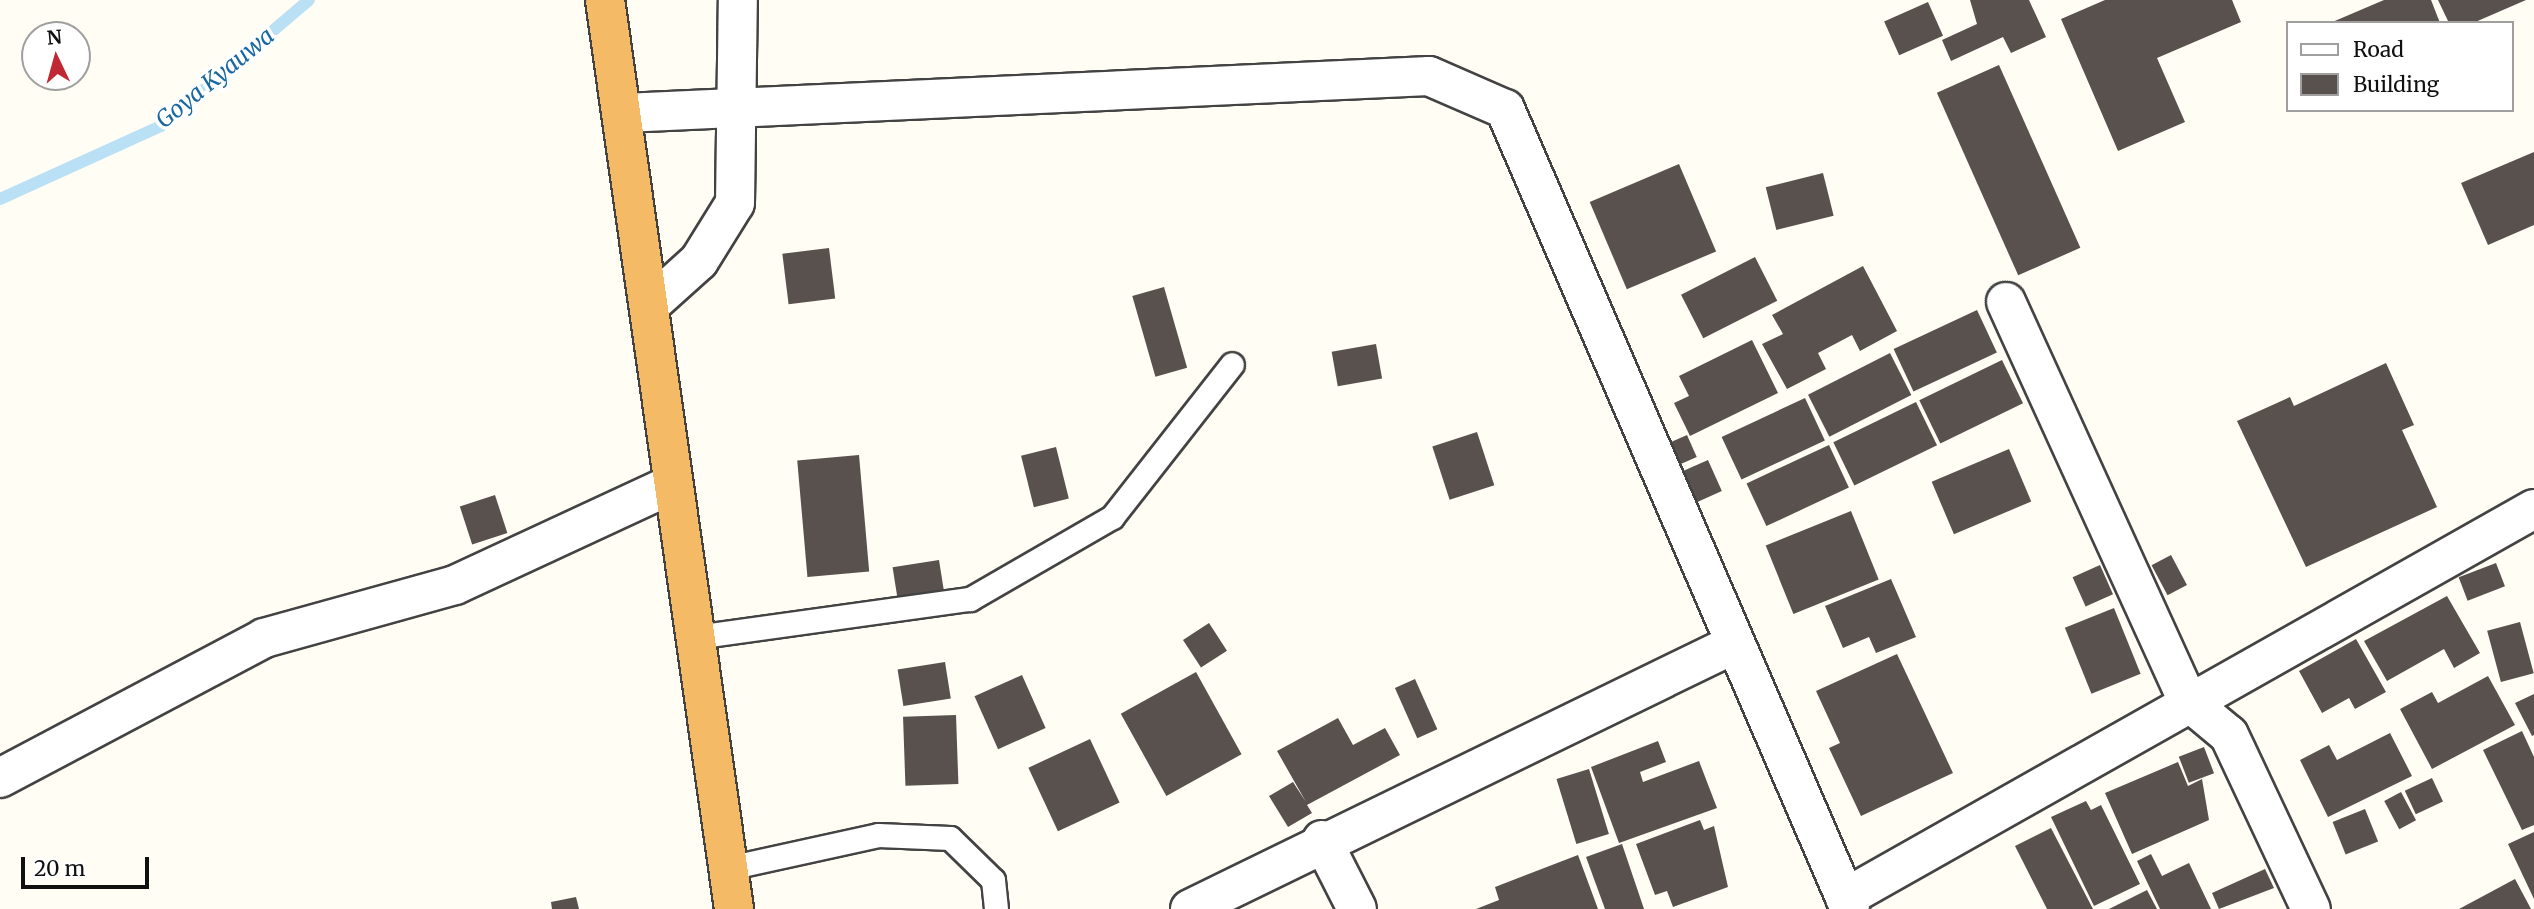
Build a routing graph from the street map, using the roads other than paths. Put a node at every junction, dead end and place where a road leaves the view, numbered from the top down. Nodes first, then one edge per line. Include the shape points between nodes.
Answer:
1 (605, 0) edge
2 (738, 0) edge
3 (737, 106) junction
4 (624, 113) junction
5 (2006, 302) dead end
6 (649, 306) junction
7 (1232, 364) dead end
8 (673, 484) junction
9 (2534, 509) edge
10 (695, 637) junction
11 (1734, 644) junction
12 (2188, 701) junction
13 (0, 778) edge
14 (1322, 840) junction
15 (728, 868) junction
16 (1848, 904) edge
17 (734, 909) edge
18 (996, 909) edge
19 (1190, 909) edge
20 (1357, 909) edge
21 (2311, 909) edge

1 - 4 highway
2 - 3 street
3 - 4 street
3 - 6 street via 735,203 699,261
3 - 11 street via 1429,76 1505,109
4 - 6 highway
5 - 12 street
6 - 8 highway
7 - 10 lane via 1112,517 970,599
8 - 10 highway
8 - 13 street via 455,585 264,638
9 - 12 street
10 - 15 highway
11 - 14 street
11 - 16 street
12 - 16 street
12 - 21 street via 2229,735
14 - 19 street
14 - 20 street
15 - 17 highway
15 - 18 lane via 878,835 950,838 993,880

